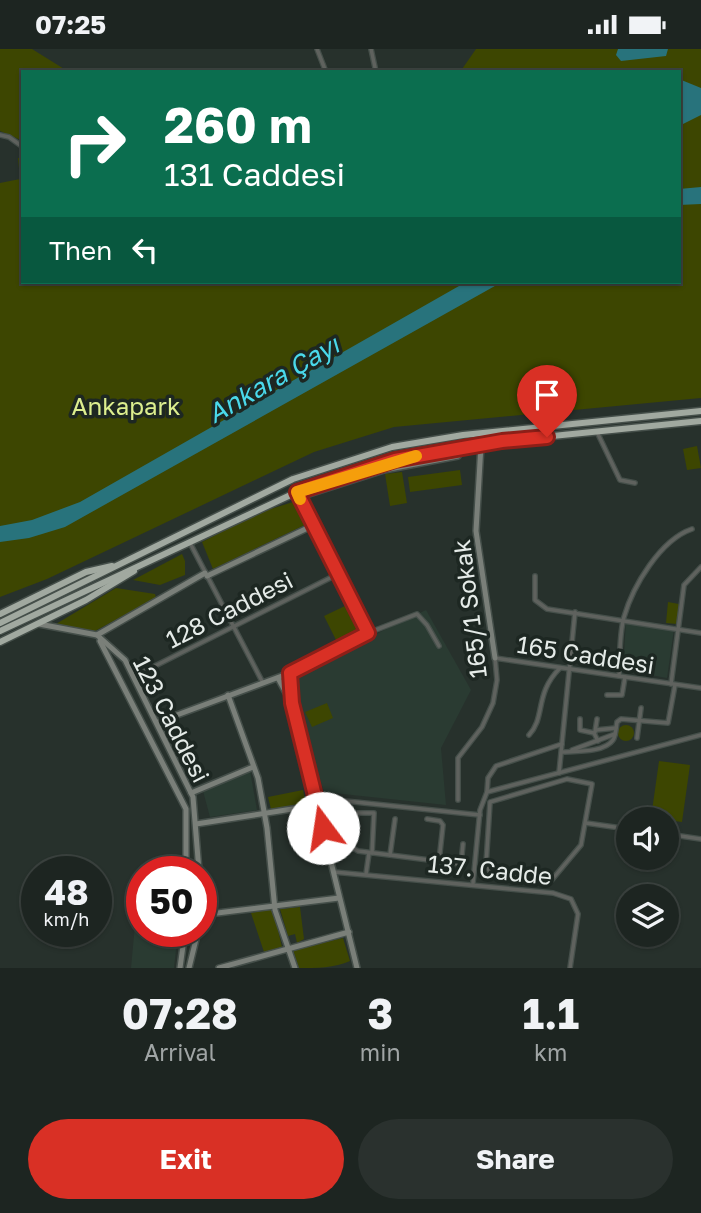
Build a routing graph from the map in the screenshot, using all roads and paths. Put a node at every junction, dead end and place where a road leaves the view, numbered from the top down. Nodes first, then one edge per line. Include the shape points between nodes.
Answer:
1 (317, 49) edge
2 (371, 49) edge
3 (325, 70) edge
4 (376, 70) edge
5 (0, 135) edge
6 (21, 146) edge
7 (701, 411) edge
8 (701, 421) edge
9 (597, 432) junction
10 (481, 445) junction
11 (635, 483) dead end
12 (297, 492) junction
13 (314, 525) junction
14 (692, 529) dead end
15 (190, 543) junction
16 (124, 563) junction
17 (144, 563) junction
18 (701, 568) edge
19 (338, 574) junction
20 (206, 575) junction
21 (534, 576) dead end
22 (575, 612) junction
23 (0, 614) edge
24 (624, 619) junction
25 (0, 623) edge
26 (39, 624) junction
27 (232, 627) junction
28 (679, 630) junction
29 (0, 631) edge
30 (368, 633) junction
31 (701, 633) edge
32 (97, 635) junction
33 (0, 642) edge
34 (439, 646) dead end
35 (495, 658) junction
36 (560, 668) junction
37 (570, 669) junction
38 (290, 673) junction
39 (135, 676) junction
40 (619, 676) junction
41 (625, 677) junction
42 (278, 678) junction
43 (263, 683) junction
44 (673, 684) junction
45 (701, 688) edge
46 (228, 695) junction
47 (607, 695) dead end
48 (292, 703) junction
49 (641, 708) dead end
50 (580, 719) dead end
51 (597, 719) dead end
52 (639, 721) junction
53 (158, 722) junction
54 (616, 728) junction
55 (595, 732) junction
56 (529, 735) dead end
57 (701, 735) edge
58 (638, 738) dead end
59 (562, 744) junction
60 (599, 744) junction
61 (562, 752) junction
62 (253, 767) junction
63 (559, 773) junction
64 (487, 792) junction
65 (191, 793) junction
66 (316, 798) junction
67 (458, 800) dead end
68 (318, 805) junction
69 (333, 807) dead end
70 (265, 814) junction
71 (480, 815) junction
72 (395, 819) dead end
73 (427, 819) dead end
74 (586, 823) junction
75 (196, 824) junction
76 (616, 827) edge
77 (679, 836) edge
78 (701, 839) edge
79 (463, 844) dead end
80 (352, 849) junction
81 (371, 853) junction
82 (390, 855) junction
83 (187, 856) edge
84 (198, 856) edge
85 (439, 861) junction
86 (475, 865) junction
87 (486, 865) junction
88 (334, 872) junction
89 (366, 874) junction
90 (473, 883) junction
91 (339, 898) junction
92 (275, 906) junction
93 (217, 913) edge
94 (349, 932) junction
95 (183, 947) edge
96 (194, 947) edge
97 (288, 948) junction
98 (180, 968) edge
99 (189, 968) edge
100 (219, 968) edge
101 (295, 968) edge
102 (357, 968) edge
103 (570, 968) edge

1 - 3 street
2 - 4 street
5 - 6 street
7 - 16 highway via 463,435 392,447 293,479
8 - 9 highway
9 - 10 highway
9 - 11 street via 620,480
10 - 12 highway via 395,460
10 - 35 street, 165/1 Sokak via 476,531
12 - 13 street
12 - 15 highway
13 - 19 street
13 - 20 street
14 - 24 street via 659,555 635,589
15 - 17 highway
15 - 20 street
16 - 23 highway via 86,572
16 - 25 highway
17 - 26 highway via 118,583
17 - 29 highway
18 - 28 street via 684,585
19 - 27 street, 128 Caddesi
19 - 30 street
20 - 27 street
20 - 32 street
21 - 22 street via 535,600 547,609
22 - 24 street
22 - 37 street
24 - 28 street
24 - 40 street
26 - 32 street
26 - 33 highway
27 - 39 street, 128 Caddesi
27 - 43 street
28 - 31 street
28 - 44 street
30 - 34 street via 417,614
30 - 38 street
32 - 39 street, 123 Caddesi via 125,660
32 - 83 street, 123 Caddesi via 186,809
35 - 36 street, 165 Caddesi
35 - 67 street, 165/1 Sokak via 493,703 482,727 458,758
36 - 37 street, 165 Caddesi
36 - 56 street via 545,684 537,727
37 - 40 street, 165 Caddesi
37 - 59 street
38 - 42 street
38 - 48 street
39 - 53 street, 123 Caddesi
40 - 41 street, 165 Caddesi
41 - 44 street, 165 Caddesi
41 - 47 street via 622,695
42 - 43 street
42 - 48 street
43 - 46 street
44 - 45 street, 165 Caddesi
44 - 52 street via 669,722
46 - 53 street
46 - 62 street
48 - 66 street
49 - 52 street
50 - 55 street via 580,731
51 - 55 street
52 - 54 street via 621,719
52 - 58 street
53 - 65 street, 123 Caddesi
54 - 55 street
54 - 60 street via 611,742
55 - 60 street
57 - 63 street
59 - 61 street
59 - 64 street via 496,766 488,778
60 - 61 street
61 - 63 street
62 - 65 street
62 - 70 street
63 - 64 street
64 - 71 street
65 - 75 street, 123 Caddesi
66 - 68 street
66 - 71 street
68 - 70 street
68 - 88 street
69 - 80 street via 333,836
70 - 75 street
70 - 92 street
71 - 86 street
72 - 82 street
73 - 85 street via 443,825
74 - 76 street
74 - 87 street via 581,845 550,882 492,875
74 - 87 street via 592,784 567,779 491,802
75 - 84 street, 123 Caddesi
77 - 78 street
79 - 85 street via 461,864
80 - 81 street
80 - 81 street via 357,813 374,813
81 - 82 street
81 - 89 street
82 - 85 street
86 - 87 street
86 - 90 street
88 - 89 street, 137. Cadde
88 - 91 street
89 - 90 street, 137. Cadde
90 - 103 street, 137. Cadde via 570,899 578,914
91 - 92 street
91 - 94 street
92 - 93 street
92 - 97 street
94 - 97 street
94 - 102 street
95 - 98 street
96 - 99 street
97 - 100 street
97 - 101 street

